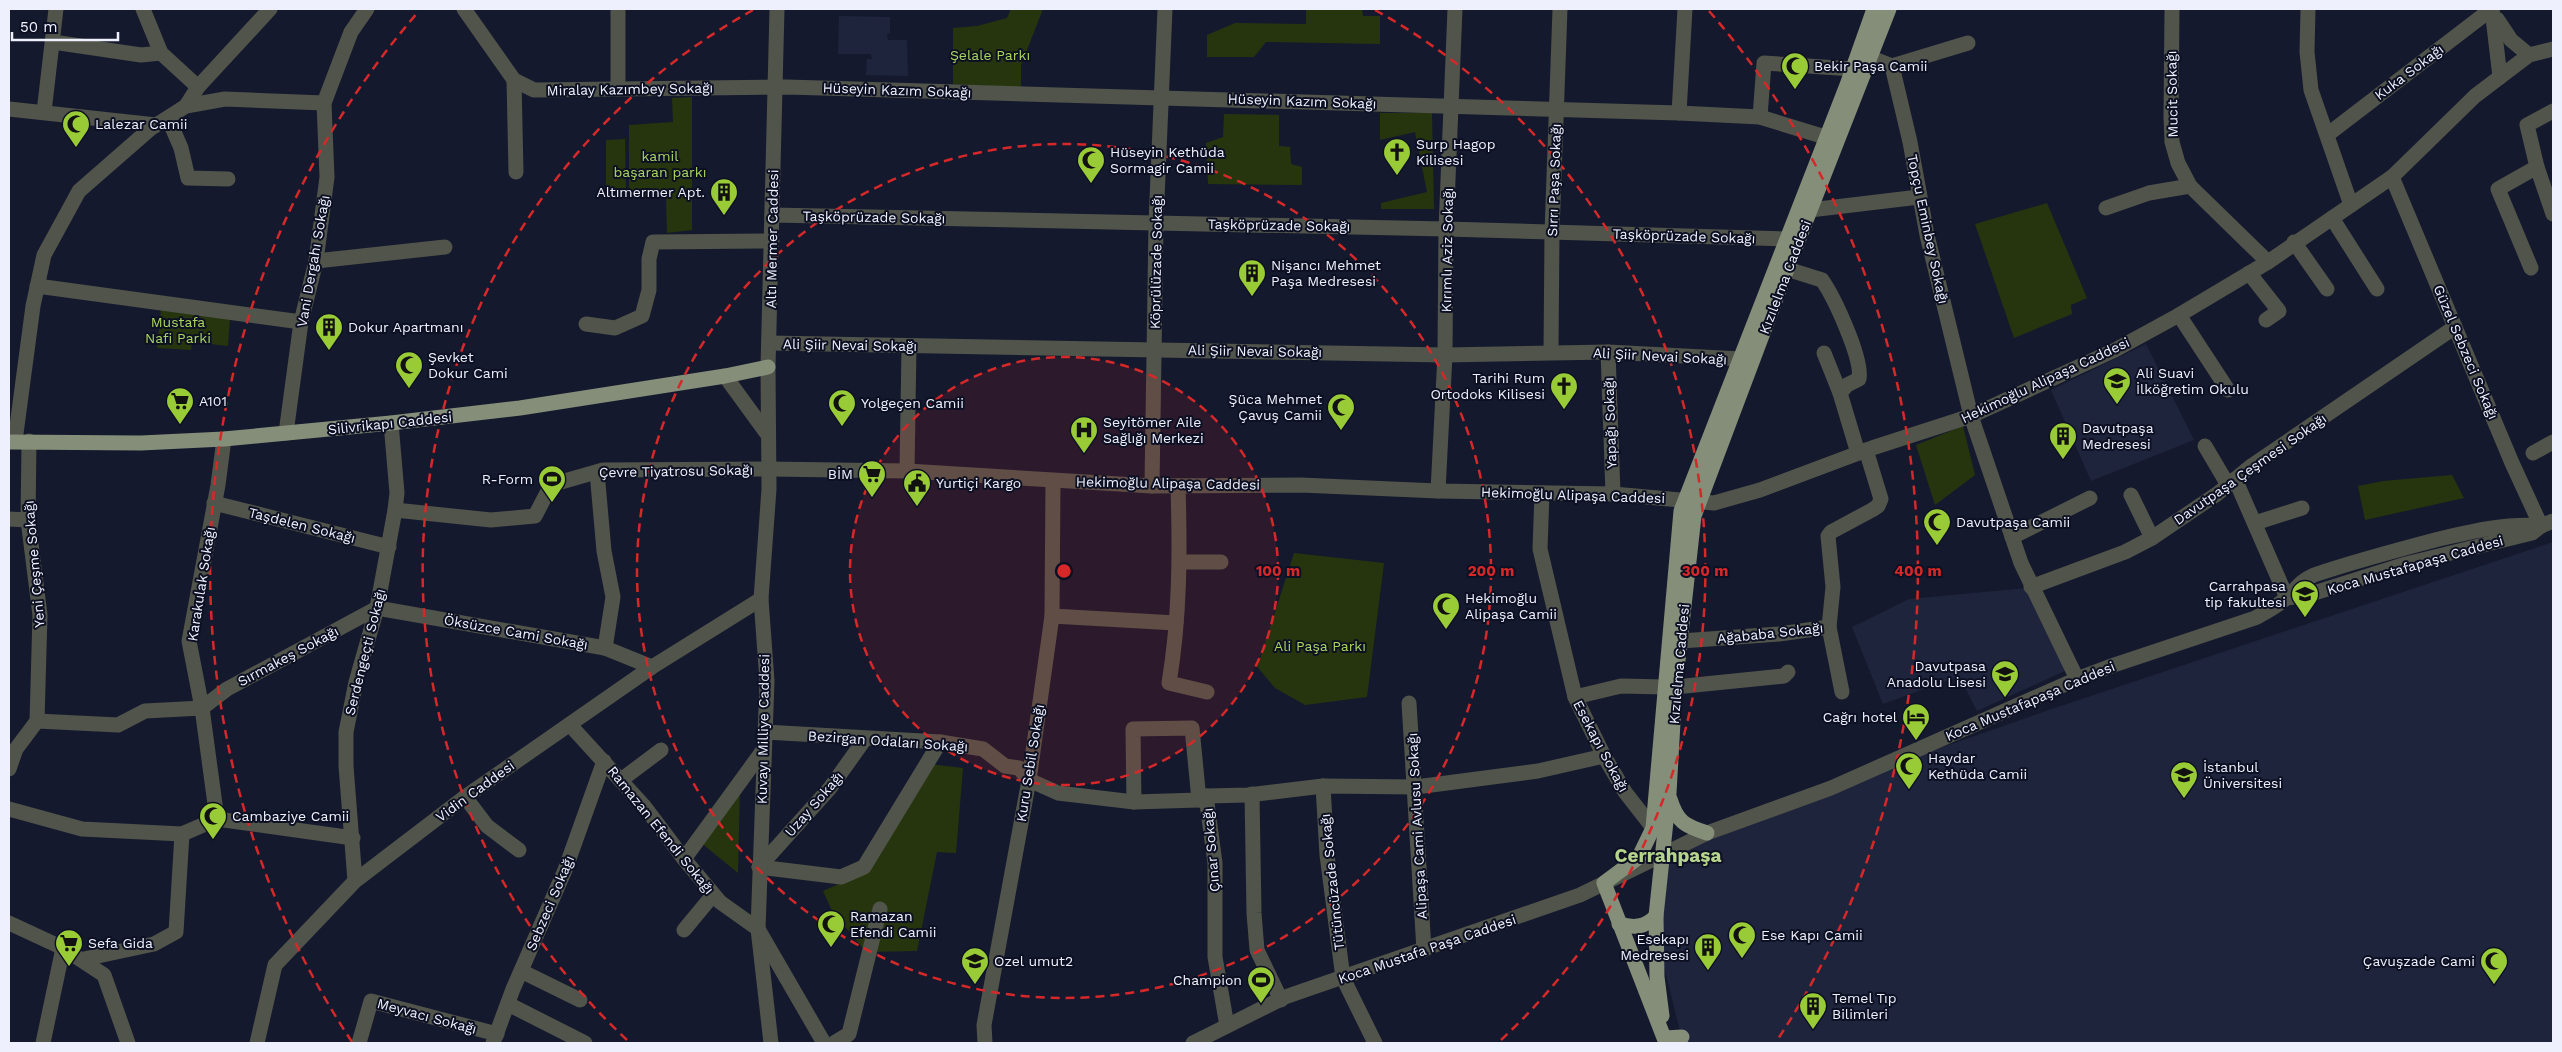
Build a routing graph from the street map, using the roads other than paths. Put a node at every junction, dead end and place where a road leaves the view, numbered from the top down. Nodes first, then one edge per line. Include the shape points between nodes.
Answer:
1 (56, 9) edge
2 (143, 9) edge
3 (270, 9) edge
4 (368, 9) edge
5 (464, 9) edge
6 (618, 9) edge
7 (777, 9) edge
8 (1165, 9) edge
9 (1455, 9) edge
10 (1560, 9) edge
11 (1685, 9) edge
12 (1874, 9) edge
13 (1889, 9) edge
14 (2172, 9) edge
15 (2308, 9) edge
16 (2492, 9) edge
17 (52, 42) junction
18 (1968, 43) dead end
19 (2552, 51) edge
20 (160, 53) junction
21 (2529, 55) junction
22 (1870, 57) junction
23 (1892, 66) junction
24 (1853, 69) junction
25 (2500, 78) junction
26 (514, 80) junction
27 (776, 86) junction
28 (198, 87) junction
29 (618, 89) junction
30 (1162, 97) junction
31 (324, 103) junction
32 (186, 106) junction
33 (1452, 106) junction
34 (9, 109) edge
35 (1557, 110) junction
36 (2553, 111) edge
37 (44, 112) junction
38 (1679, 113) junction
39 (1760, 117) junction
40 (162, 121) junction
41 (2327, 135) junction
42 (1825, 137) junction
43 (2537, 167) junction
44 (516, 172) dead end
45 (2392, 177) junction
46 (228, 179) dead end
47 (2190, 186) junction
48 (1919, 197) junction
49 (2351, 205) junction
50 (2106, 208) dead end
51 (1810, 210) junction
52 (2553, 214) edge
53 (772, 215) junction
54 (2332, 218) junction
55 (1156, 223) junction
56 (1446, 229) junction
57 (1552, 232) junction
58 (1786, 239) junction
59 (772, 241) junction
60 (2294, 242) junction
61 (445, 247) dead end
62 (316, 261) junction
63 (2268, 262) junction
64 (2531, 268) dead end
65 (1787, 269) junction
66 (2249, 273) junction
67 (37, 286) junction
68 (2327, 289) dead end
69 (2377, 289) dead end
70 (2179, 315) junction
71 (2266, 320) dead end
72 (301, 322) junction
73 (586, 324) dead end
74 (2455, 326) junction
75 (769, 343) junction
76 (909, 346) junction
77 (1155, 349) junction
78 (1552, 352) junction
79 (1608, 352) junction
80 (1824, 353) dead end
81 (1445, 355) junction
82 (1741, 360) junction
83 (768, 367) junction
84 (725, 376) junction
85 (2228, 390) dead end
86 (1840, 393) junction
87 (1971, 416) junction
88 (391, 423) junction
89 (286, 433) junction
90 (768, 435) junction
91 (224, 439) junction
92 (18, 441) edge
93 (2553, 442) edge
94 (2205, 446) dead end
95 (1862, 452) junction
96 (2533, 453) dead end
97 (769, 469) junction
98 (907, 471) junction
99 (597, 472) junction
100 (1053, 481) junction
101 (2232, 482) junction
102 (1152, 486) junction
103 (1178, 486) junction
104 (1438, 491) junction
105 (1542, 493) junction
106 (1612, 494) junction
107 (2131, 495) dead end
108 (2090, 498) dead end
109 (1691, 502) junction
110 (214, 503) junction
111 (2302, 508) dead end
112 (395, 510) junction
113 (9, 520) edge
114 (28, 520) junction
115 (2255, 523) junction
116 (2547, 523) edge
117 (2012, 537) junction
118 (2152, 538) junction
119 (389, 547) junction
120 (1180, 562) junction
121 (1220, 562) dead end
122 (2031, 587) junction
123 (762, 598) junction
124 (2287, 598) junction
125 (377, 608) junction
126 (1052, 616) junction
127 (1176, 624) junction
128 (1829, 628) junction
129 (1681, 641) junction
130 (605, 648) junction
131 (652, 667) junction
132 (1788, 672) dead end
133 (2077, 679) junction
134 (1670, 687) junction
135 (1207, 692) dead end
136 (1842, 692) dead end
137 (1575, 697) junction
138 (1409, 703) dead end
139 (202, 708) junction
140 (37, 721) junction
141 (570, 725) junction
142 (765, 732) junction
143 (865, 739) junction
144 (940, 742) junction
145 (764, 749) junction
146 (661, 750) dead end
147 (1604, 756) junction
148 (604, 761) junction
149 (9, 769) edge
150 (621, 780) junction
151 (1029, 780) junction
152 (1323, 786) junction
153 (1416, 787) junction
154 (1669, 792) junction
155 (1252, 794) junction
156 (465, 797) junction
157 (1203, 798) junction
158 (1134, 802) junction
159 (9, 808) edge
160 (217, 819) junction
161 (1653, 828) junction
162 (1707, 833) junction
163 (182, 834) junction
164 (353, 838) junction
165 (520, 850) dead end
166 (1663, 856) junction
167 (684, 859) junction
168 (759, 866) junction
169 (355, 882) junction
170 (1604, 883) junction
171 (713, 894) junction
172 (880, 909) dead end
173 (1656, 916) junction
174 (9, 923) edge
175 (1619, 924) junction
176 (758, 929) junction
177 (684, 930) dead end
178 (64, 948) junction
179 (1424, 950) junction
180 (84, 959) junction
181 (521, 971) junction
182 (1343, 978) junction
183 (580, 1000) dead end
184 (1280, 1000) junction
185 (508, 1004) junction
186 (1227, 1026) junction
187 (1682, 1037) dead end
188 (495, 1039) edge
189 (1666, 1041) edge
190 (43, 1043) edge
191 (128, 1043) edge
192 (257, 1043) edge
193 (359, 1043) edge
194 (585, 1043) edge
195 (771, 1043) edge
196 (824, 1043) edge
197 (834, 1043) edge
198 (985, 1043) edge
199 (1193, 1043) edge
200 (1374, 1043) edge

1 - 17 street
2 - 20 street
3 - 28 street
4 - 31 street, Vani Dergahı Sokağı via 351,32
5 - 26 street
6 - 29 street
7 - 27 street, Altı Mermer Caddesi
8 - 30 street, Köprülüzade Sokağı
9 - 33 street, Kırımlı Aziz Sokağı
10 - 35 street, Sırrı Paşa Sokağı
11 - 38 street
12 - 24 main road, Kızılelma Caddesi
13 - 22 main road, Kızılelma Caddesi
14 - 47 street, Mucit Sokağı via 2172,142
15 - 41 street via 2308,77
16 - 21 street via 2511,40
16 - 25 street
16 - 41 street, Kuka Sokağı
17 - 20 street via 141,55
17 - 37 street
18 - 23 street
19 - 21 street
20 - 28 street
21 - 25 street, Hekimoğlu Alipaşa Caddesi
22 - 23 street
22 - 51 main road, Kızılelma Caddesi
23 - 48 street, Topçu Eminbey Sokağı
24 - 39 street via 1764,63
24 - 42 main road, Kızılelma Caddesi
25 - 45 street, Hekimoğlu Alipaşa Caddesi via 2475,96
26 - 29 street, Miralay Kazımbey Sokağı via 534,90
26 - 44 street
27 - 29 street, Miralay Kazımbey Sokağı
27 - 30 street, Hüseyin Kazım Sokağı
27 - 53 street, Altı Mermer Caddesi
28 - 32 street
30 - 33 street, Hüseyin Kazım Sokağı
30 - 55 street, Köprülüzade Sokağı
31 - 32 street via 225,99
31 - 62 street, Vani Dergahı Sokağı via 327,177
32 - 40 street, Yeni Çeşme Sokağı
33 - 35 street, Hüseyin Kazım Sokağı
33 - 56 street, Kırımlı Aziz Sokağı
34 - 37 street
35 - 38 street, Hüseyin Kazım Sokağı
35 - 57 street, Sırrı Paşa Sokağı
36 - 43 street via 2527,125
37 - 40 street
38 - 39 street, Hüseyin Kazım Sokağı
39 - 42 street, Hüseyin Kazım Sokağı
40 - 46 street via 181,148 188,178
40 - 67 street, Yeni Çeşme Sokağı via 79,191 44,255
41 - 49 street
42 - 58 main road, Kızılelma Caddesi
43 - 52 street
43 - 64 street via 2498,189
45 - 49 street, Hekimoğlu Alipaşa Caddesi
45 - 74 street, Güzel Sebzeci Sokağı
47 - 50 street via 2149,193
47 - 63 street, Mucit Sokağı
48 - 51 street
48 - 87 street, Topçu Eminbey Sokağı
49 - 54 street, Hekimoğlu Alipaşa Caddesi
51 - 65 main road, Kızılelma Caddesi
53 - 55 street, Taşköprüzade Sokağı
53 - 59 street, Altı Mermer Caddesi
54 - 60 street, Hekimoğlu Alipaşa Caddesi
54 - 69 street
55 - 56 street, Taşköprüzade Sokağı
55 - 77 street, Köprülüzade Sokağı
56 - 57 street, Taşköprüzade Sokağı
56 - 81 street, Kırımlı Aziz Sokağı
57 - 58 street, Taşköprüzade Sokağı
57 - 78 street, Sırrı Paşa Sokağı
58 - 82 main road, Kızılelma Caddesi
59 - 73 street via 654,242 649,259 649,290 642,316 615,328
59 - 75 street, Altı Mermer Caddesi
60 - 63 street, Hekimoğlu Alipaşa Caddesi
60 - 68 street
61 - 62 street
62 - 72 street, Vani Dergahı Sokağı
63 - 66 street, Hekimoğlu Alipaşa Caddesi
65 - 86 street via 1822,280 1838,307 1860,374 1859,379
65 - 109 main road, Kızılelma Caddesi
66 - 70 street, Hekimoğlu Alipaşa Caddesi
66 - 71 street via 2279,311
67 - 72 street
67 - 92 street, Yeni Çeşme Sokağı
70 - 85 street
70 - 87 street, Hekimoğlu Alipaşa Caddesi via 2115,350
72 - 89 street, Vani Dergahı Sokağı
74 - 101 street, Davutpaşa Çeşmesi Sokağı
74 - 116 street, Güzel Sebzeci Sokağı via 2512,463
75 - 76 street, Ali Şiir Nevai Sokağı
75 - 83 street, Altı Mermer Caddesi
76 - 77 street, Ali Şiir Nevai Sokağı
76 - 98 street
77 - 81 street, Ali Şiir Nevai Sokağı
77 - 102 street, Köprülüzade Sokağı
78 - 79 street, Ali Şiir Nevai Sokağı
78 - 81 street, Ali Şiir Nevai Sokağı
79 - 82 street, Ali Şiir Nevai Sokağı
79 - 106 street, Yapağı Sokağı
80 - 86 street
81 - 104 street, Kırımlı Aziz Sokağı
82 - 109 main road, Kızılelma Caddesi
83 - 84 main road, Silivrikapı Caddesi
83 - 90 street, Altı Mermer Caddesi
84 - 88 main road, Silivrikapı Caddesi via 520,408
84 - 90 street
86 - 95 street
87 - 95 street, Hekimoğlu Alipaşa Caddesi
87 - 117 street, Topçu Eminbey Sokağı
88 - 89 main road, Silivrikapı Caddesi
88 - 112 street, Serdengeçti Sokağı via 397,493
89 - 91 main road, Silivrikapı Caddesi
90 - 97 street, Altı Mermer Caddesi
91 - 92 main road, Silivrikapı Caddesi via 141,443
91 - 110 street, Karakulak Sokağı
92 - 114 street, Yeni Çeşme Sokağı
93 - 96 street
94 - 101 street
95 - 109 street, Hekimoğlu Alipaşa Caddesi via 1735,498 1714,504
95 - 128 street, Ağababa Sokağı via 1881,499 1878,506 1828,536 1833,587
97 - 98 street, Hekimoğlu Alipaşa Caddesi
97 - 99 street, Çevre Tiyatrosu Sokağı
97 - 123 street, Kuvayı Milliye Caddesi
98 - 100 street, Hekimoğlu Alipaşa Caddesi
99 - 112 street, Çevre Tiyatrosu Sokağı via 554,484 535,516 492,520
99 - 130 street via 604,551 613,597
100 - 102 street, Hekimoğlu Alipaşa Caddesi
100 - 126 street, Kuru Sebil Sokağı
101 - 115 street
101 - 118 street, Davutpaşa Çeşmesi Sokağı
102 - 103 street, Hekimoğlu Alipaşa Caddesi
103 - 104 street, Hekimoğlu Alipaşa Caddesi via 1301,485
103 - 120 street
104 - 105 street, Hekimoğlu Alipaşa Caddesi
105 - 106 street, Hekimoğlu Alipaşa Caddesi
105 - 137 street, Esekapı Sokağı via 1540,549
106 - 109 street, Hekimoğlu Alipaşa Caddesi
107 - 118 street
108 - 117 street
109 - 129 main road, Kızılelma Caddesi
109 - 134 main road, Kızılelma Caddesi via 1678,525
110 - 119 street, Taşdelen Sokağı
110 - 139 street, Karakulak Sokağı via 189,640
111 - 115 street
112 - 119 street, Serdengeçti Sokağı
113 - 114 street
114 - 140 street, Yeni Çeşme Sokağı via 40,615
115 - 124 street
116 - 124 street, Koca Mustafapaşa Caddesi via 2532,533
117 - 122 street, Topçu Eminbey Sokağı
118 - 122 street, Davutpaşa Çeşmesi Sokağı via 2125,552
119 - 125 street, Serdengeçti Sokağı
120 - 121 street
120 - 127 street
122 - 133 street, Topçu Eminbey Sokağı
123 - 131 street, Vidin Caddesi
123 - 142 street, Kuvayı Milliye Caddesi via 767,681
124 - 133 street, Koca Mustafapaşa Caddesi via 2255,618
125 - 130 street, Öksüzce Cami Sokağı
125 - 139 street, Sırmakeş Sokağı via 227,689
125 - 164 street, Serdengeçti Sokağı via 346,732
126 - 127 street
126 - 151 street, Kuru Sebil Sokağı
127 - 135 street via 1170,682
128 - 129 street, Ağababa Sokağı
128 - 136 street
129 - 134 main road, Kızılelma Caddesi
130 - 131 street, Öksüzce Cami Sokağı
131 - 141 street, Vidin Caddesi
132 - 134 street via 1784,676
133 - 162 street, Koca Mustafapaşa Caddesi via 1831,788
134 - 137 street via 1621,686
134 - 154 main road, Kızılelma Caddesi
134 - 161 main road, Kızılelma Caddesi
137 - 147 street, Esekapı Sokağı
138 - 153 street, Alipaşa Cami Avlusu Sokağı
139 - 140 street via 144,711 118,725
139 - 160 street, Karakulak Sokağı
140 - 149 street via 16,749
141 - 148 street, Ramazan Efendi Sokağı
141 - 156 street, Vidin Caddesi
142 - 143 street, Bezirgan Odaları Sokağı
142 - 145 street, Kuvayı Milliye Caddesi
143 - 144 street, Bezirgan Odaları Sokağı
143 - 168 street, Uzay Sokağı via 830,788
144 - 151 street, Bezirgan Odaları Sokağı via 983,749 1006,766 1019,768
144 - 168 street via 864,867 841,877
145 - 167 street
145 - 168 street, Kuvayı Milliye Caddesi
146 - 150 street
147 - 153 street via 1538,772
147 - 161 street, Esekapı Sokağı via 1625,792
148 - 150 street, Ramazan Efendi Sokağı
148 - 181 street, Sebzeci Sokağı via 565,870
150 - 167 street, Ramazan Efendi Sokağı
151 - 158 street, Çınar Sokağı via 1058,794
151 - 198 street, Kuru Sebil Sokağı via 984,1025
152 - 153 street
152 - 155 street
152 - 182 street, Tütüncüzade Sokağı via 1326,855
153 - 179 street, Alipaşa Cami Avlusu Sokağı
154 - 162 main road via 1674,813 1683,823
154 - 166 main road, Kızılelma Caddesi
155 - 157 street
155 - 184 street via 1257,950
156 - 165 street via 487,826
156 - 169 street, Vidin Caddesi
157 - 158 street, Çınar Sokağı
157 - 158 street via 1192,728 1133,730
157 - 186 street, Çınar Sokağı via 1215,864 1216,957
159 - 163 street via 82,829
160 - 163 street
160 - 164 street
161 - 170 main road via 1639,857
162 - 166 street, Koca Mustafapaşa Caddesi
163 - 180 street via 176,932 154,944
164 - 169 street, Serdengeçti Sokağı
166 - 170 street, Koca Mustafa Paşa Caddesi
166 - 173 main road, Kızılelma Caddesi
167 - 171 street, Ramazan Efendi Sokağı
168 - 176 street, Kuvayı Milliye Caddesi
169 - 192 street, Vidin Caddesi via 275,965
170 - 175 main road
170 - 179 street, Koca Mustafa Paşa Caddesi via 1580,895
171 - 176 street, Ramazan Efendi Sokağı
171 - 177 street
172 - 197 street via 849,1034
173 - 175 main road via 1639,926
173 - 189 main road, Kızılelma Caddesi via 1657,977
174 - 178 street
175 - 189 main road
176 - 195 street, Kuvayı Milliye Caddesi
176 - 196 street
178 - 180 street
178 - 190 street
179 - 182 street, Koca Mustafa Paşa Caddesi
180 - 191 street via 104,975
181 - 183 street
181 - 185 street, Sebzeci Sokağı
182 - 184 street, Koca Mustafa Paşa Caddesi
182 - 200 street, Tütüncüzade Sokağı
184 - 186 street, Koca Mustafa Paşa Caddesi
185 - 188 street, Sebzeci Sokağı
185 - 194 street
186 - 199 street, Koca Mustafa Paşa Caddesi
187 - 189 main road
188 - 193 street, Meyvacı Sokağı via 371,1001

